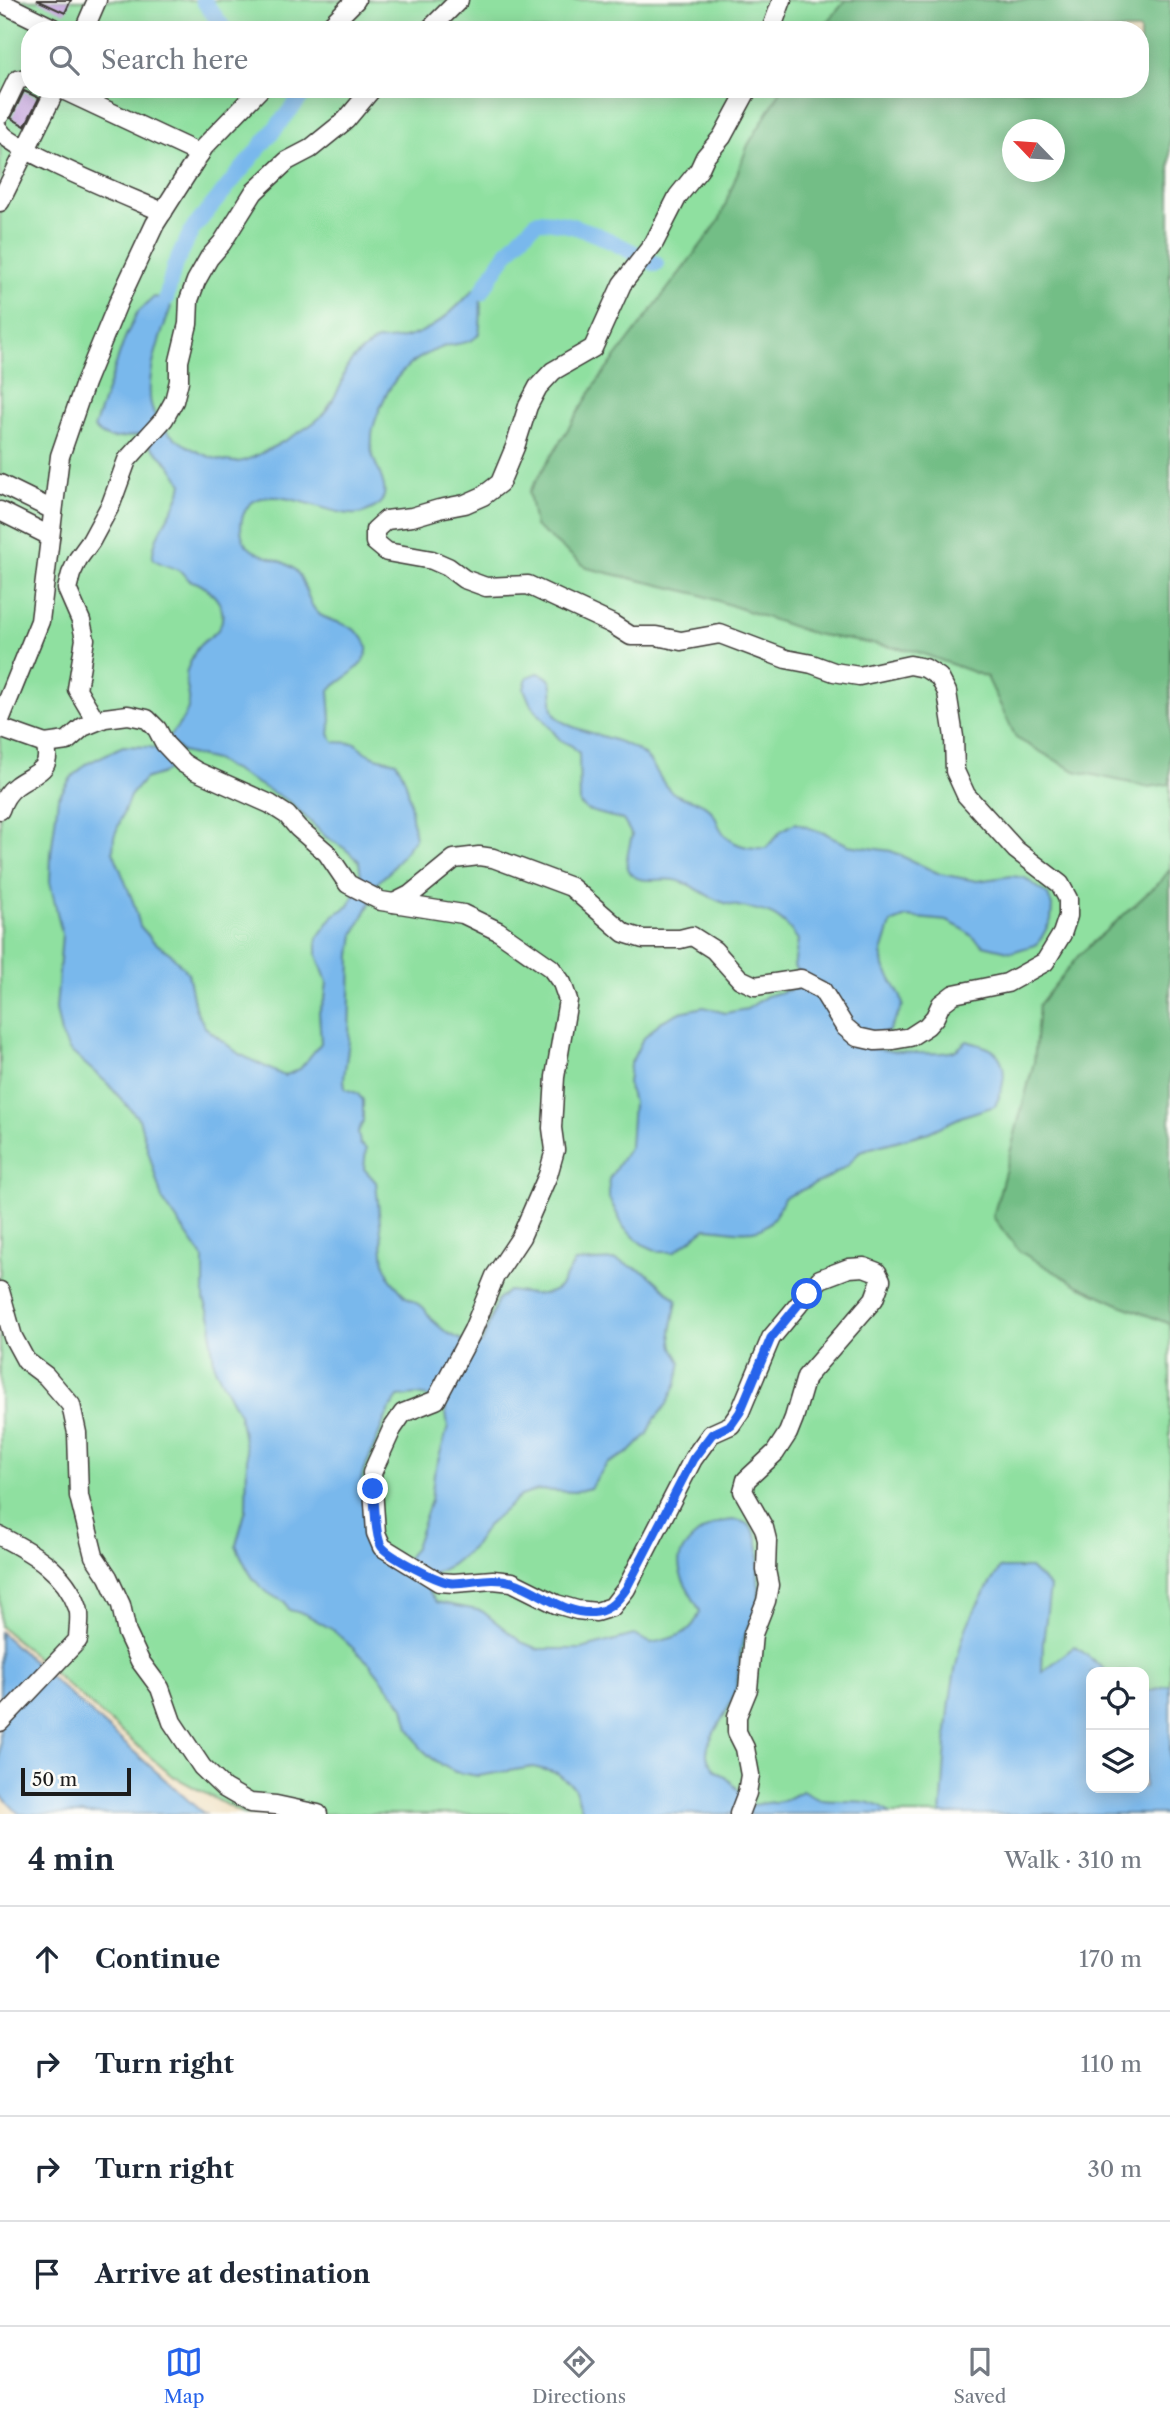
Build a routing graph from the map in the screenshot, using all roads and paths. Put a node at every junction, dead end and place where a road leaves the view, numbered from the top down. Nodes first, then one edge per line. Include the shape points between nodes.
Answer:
1 (97, 0) edge
2 (356, 0) edge
3 (459, 0) edge
4 (782, 0) edge
5 (2, 3) dead end
6 (39, 21) edge
7 (88, 21) edge
8 (335, 21) edge
9 (438, 21) edge
10 (774, 21) edge
11 (21, 79) edge
12 (54, 98) edge
13 (79, 98) edge
14 (252, 98) edge
15 (364, 98) edge
16 (743, 98) edge
17 (0, 115) edge
18 (0, 131) edge
19 (26, 150) junction
20 (200, 154) junction
21 (0, 200) edge
22 (163, 212) junction
23 (0, 484) edge
24 (54, 510) junction
25 (0, 511) edge
26 (50, 536) junction
27 (0, 720) edge
28 (96, 721) junction
29 (0, 728) edge
30 (45, 744) junction
31 (0, 810) edge
32 (394, 903) junction
33 (0, 1291) edge
34 (0, 1536) edge
35 (0, 1722) edge
36 (318, 1814) edge
37 (739, 1814) edge

1 - 7 street
2 - 8 street
3 - 9 street
4 - 10 street
5 - 6 street
11 - 17 street
12 - 19 street
13 - 20 street
14 - 20 street
15 - 28 street via 346,120 287,161 254,192 196,281 174,401 127,460 107,512 78,559 67,589 85,639 77,689
16 - 32 street via 722,137 678,196 654,243 622,284 593,348 553,371 538,387 500,483 465,504 386,520 375,530 375,542 387,552 440,563 485,587 538,589 631,636 681,642 720,634 786,659 859,676 910,665 925,667 939,677 947,692 955,771 966,794 1016,850 1060,884 1068,899 1062,934 1045,962 1028,973 1007,984 954,994 927,1026 910,1037 875,1041 857,1037 845,1027 828,997 810,983 801,979 755,986 740,979 702,940 692,936 643,939 624,933 571,887 493,858 454,859
18 - 19 street
19 - 21 street
19 - 22 street
20 - 22 street
22 - 24 street via 85,383 60,456
23 - 24 street
24 - 26 street
25 - 26 street
26 - 27 street via 40,621
28 - 30 street via 67,741
28 - 32 street via 128,715 147,719 183,763 287,815 327,853 348,884
29 - 30 street
30 - 31 street via 44,766 7,794
32 - 37 street via 463,914 498,931 551,968 568,1000 556,1068 555,1150 548,1175 436,1400 403,1413 372,1473 376,1533 382,1547 439,1582 512,1582 577,1610 596,1612 612,1607 626,1589 693,1459 712,1434 731,1425 740,1412 771,1338 820,1279 864,1267 877,1272 881,1280 874,1299 806,1377 788,1433 775,1453 746,1480 743,1491 764,1528 769,1585 753,1634 748,1689 737,1716 750,1774
33 - 36 street via 13,1337 26,1361 71,1405 77,1433 79,1496 94,1556 121,1605 139,1661 160,1688 172,1723 202,1767 225,1788 250,1803
34 - 35 street via 58,1572 79,1609 78,1640

